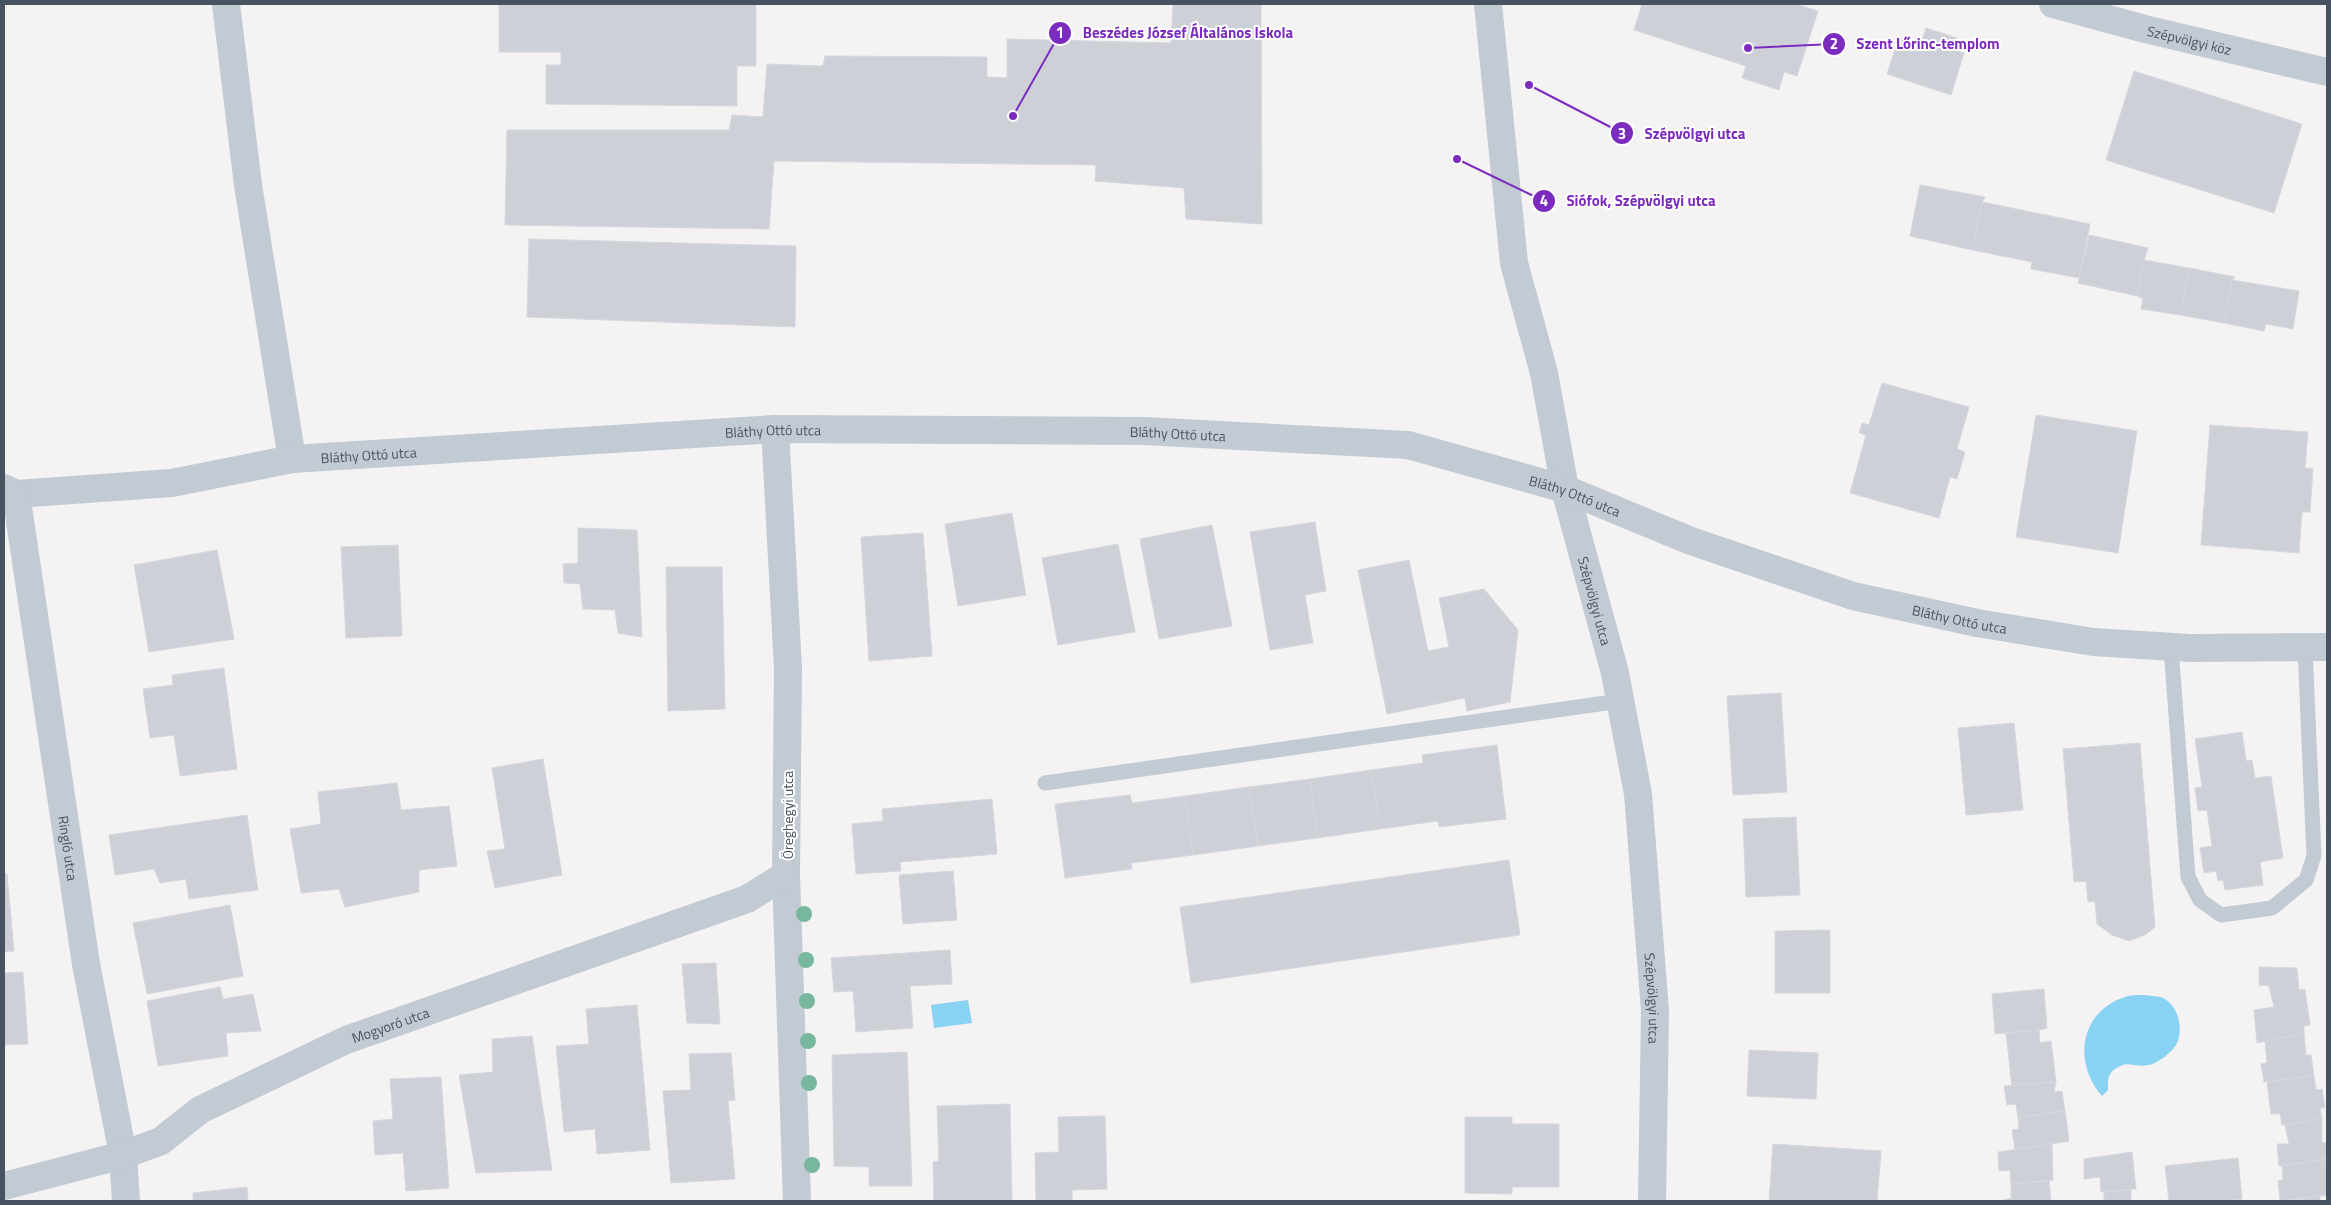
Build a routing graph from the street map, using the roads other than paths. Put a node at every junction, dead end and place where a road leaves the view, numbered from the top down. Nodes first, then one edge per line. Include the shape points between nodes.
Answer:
1 (226, 4) edge
2 (1488, 4) edge
3 (2053, 4) edge
4 (2327, 72) edge
5 (775, 429) junction
6 (292, 459) junction
7 (1565, 489) junction
8 (10, 491) edge
9 (2171, 647) junction
10 (2316, 648) edge
11 (1620, 701) junction
12 (1045, 783) dead end
13 (786, 875) junction
14 (123, 1155) junction
15 (4, 1186) edge
16 (126, 1201) edge
17 (797, 1201) edge
18 (1652, 1201) edge

1 - 6 street via 248,185
2 - 7 street, Szépvölgyi utca via 1514,263 1544,373
3 - 4 street, Szépvölgyi köz
5 - 6 street, Bláthy Ottó utca
5 - 7 street, Bláthy Ottó utca via 1144,431 1408,445
5 - 13 street, Öreghegyi utca via 788,668
6 - 8 street, Bláthy Ottó utca via 172,483
7 - 9 street, Bláthy Ottó utca via 1691,541 1853,596 1977,623 2093,642
7 - 11 street, Szépvölgyi utca
8 - 14 street, Ringló utca via 86,964
9 - 10 street, Bláthy Ottó utca
9 - 10 lane via 2188,877 2200,900 2221,915 2272,908 2306,880 2314,856
11 - 12 lane
11 - 18 street, Szépvölgyi utca via 1638,794 1655,1011
13 - 14 street, Mogyoró utca via 747,899 346,1040 200,1110 161,1141
13 - 17 street, Öreghegyi utca
14 - 15 street, Mogyoró utca
14 - 16 street, Ringló utca

